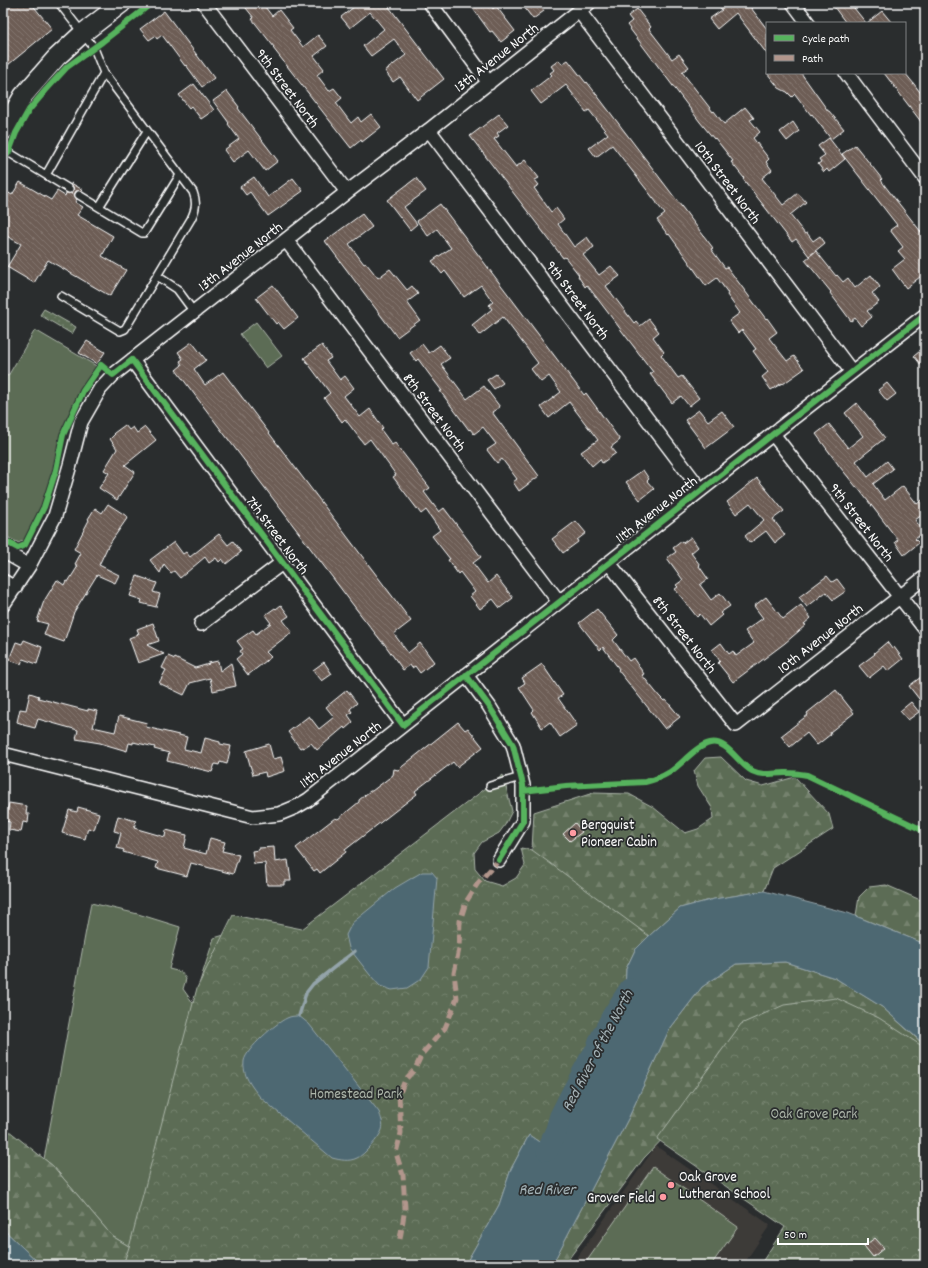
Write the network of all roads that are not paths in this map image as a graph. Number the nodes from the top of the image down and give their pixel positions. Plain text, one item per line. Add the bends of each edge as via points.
1 (59, 3) edge
2 (122, 3) edge
3 (204, 3) edge
4 (430, 3) edge
5 (590, 3) edge
6 (793, 3) edge
7 (579, 11) junction
8 (807, 22) edge
9 (83, 33) junction
10 (104, 73) junction
11 (847, 74) edge
12 (489, 82) junction
13 (429, 130) junction
14 (3, 131) edge
15 (147, 131) junction
16 (3, 149) edge
17 (46, 175) junction
18 (180, 175) junction
19 (925, 178) edge
20 (69, 189) dead end
21 (347, 192) junction
22 (79, 195) dead end
23 (99, 207) junction
24 (286, 240) junction
25 (157, 276) junction
26 (61, 296) dead end
27 (194, 312) junction
28 (925, 316) edge
29 (132, 360) junction
30 (852, 372) junction
31 (773, 434) junction
32 (701, 490) junction
33 (3, 551) edge
34 (282, 562) junction
35 (608, 563) junction
36 (29, 566) junction
37 (925, 577) edge
38 (3, 580) edge
39 (15, 588) junction
40 (900, 597) junction
41 (559, 602) junction
42 (3, 604) edge
43 (201, 624) dead end
44 (925, 629) edge
45 (466, 675) junction
46 (403, 725) junction
47 (736, 725) joint
48 (3, 754) edge
49 (521, 777) junction
50 (490, 786) dead end
51 (498, 860) dead end

1 - 9 lane
2 - 9 main road
3 - 21 street, 9th Street North
4 - 12 street
5 - 7 street, 13th Avenue North
6 - 8 street
7 - 12 street, 13th Avenue North
7 - 30 street, 10th Street North
9 - 10 lane via 94,48
9 - 14 main road via 56,58 22,96
10 - 15 lane
10 - 17 lane
11 - 19 street
12 - 13 street, 13th Avenue North
13 - 21 street, 13th Avenue North
13 - 32 street, 9th Street North
15 - 18 lane
15 - 23 lane
16 - 17 lane
17 - 20 lane
18 - 23 lane via 144,233
18 - 25 lane via 193,192 195,210
21 - 24 street, 13th Avenue North
22 - 23 lane
24 - 27 street, 13th Avenue North
24 - 41 street, 8th Street North
25 - 26 lane via 122,330
25 - 27 lane via 177,289
27 - 29 street, 13th Avenue North
28 - 30 street, 11th Avenue North
29 - 34 street, 7th Street North
29 - 36 street, 13th Avenue North via 100,389 81,422 54,516
30 - 31 street, 11th Avenue North
31 - 32 street, 11th Avenue North
31 - 40 street, 9th Street North
32 - 35 street, 11th Avenue North
33 - 36 street
34 - 43 street
34 - 46 street, 7th Street North
35 - 41 street, 11th Avenue North
35 - 47 street, 8th Street North
36 - 39 street, 13th Avenue North
37 - 40 street, 10th Avenue North
38 - 39 street
39 - 42 street, 13th Avenue North
40 - 44 street, 9th Street North
40 - 47 street, 10th Avenue North
41 - 45 street, 11th Avenue North
45 - 46 street, 11th Avenue North
45 - 49 street via 513,745
46 - 48 street, 11th Avenue North via 308,800 279,814 253,817
49 - 50 lane
49 - 51 street via 523,821

